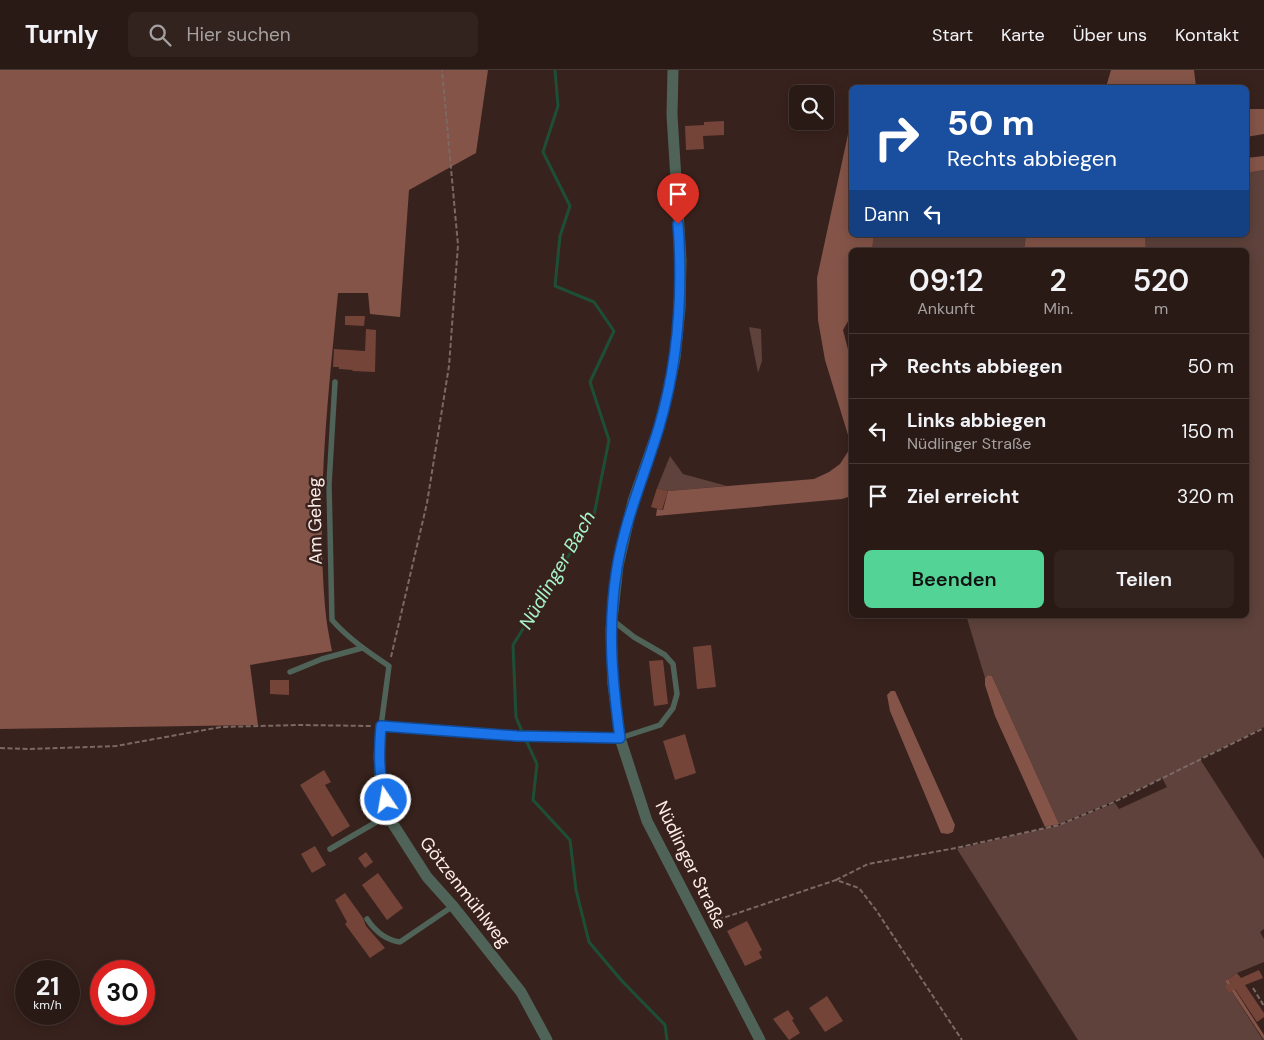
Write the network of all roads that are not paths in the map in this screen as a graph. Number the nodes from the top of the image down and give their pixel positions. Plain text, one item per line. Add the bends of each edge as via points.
1 (673, 73) edge
2 (335, 382) dead end
3 (611, 619) junction
4 (362, 648) junction
5 (290, 672) dead end
6 (381, 726) junction
7 (620, 738) junction
8 (390, 814) junction
9 (330, 850) dead end
10 (453, 906) junction
11 (367, 919) dead end
12 (547, 1040) edge
13 (760, 1040) edge

1 - 3 street, Nüdlinger Straße via 681,260 675,358 659,427 631,510 618,566
2 - 4 lane, Am Geheg via 328,484 332,620
3 - 7 street, Nüdlinger Straße via 613,684
3 - 7 lane via 665,655 673,664 677,694 673,708 660,725
4 - 5 lane
4 - 6 lane, Am Geheg via 389,666
6 - 7 street via 517,736
6 - 8 street, Götzenmühlweg via 381,786
7 - 13 street, Nüdlinger Straße via 648,822
8 - 9 lane
8 - 10 street, Götzenmühlweg via 411,854
10 - 11 lane via 400,942 390,941
10 - 12 street, Götzenmühlweg via 521,992

